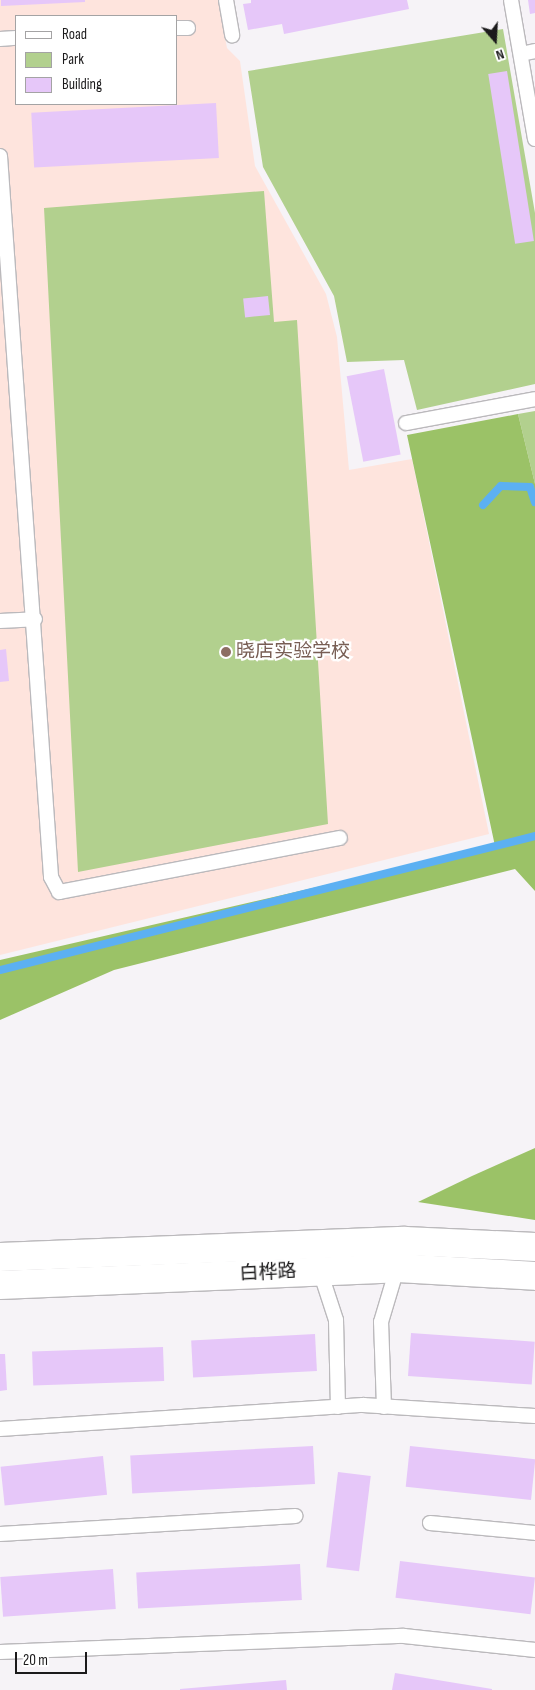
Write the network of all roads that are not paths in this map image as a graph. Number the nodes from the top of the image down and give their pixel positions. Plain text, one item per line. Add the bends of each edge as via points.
1 (226, 0) edge
2 (511, 0) edge
3 (232, 35) dead end
4 (0, 38) edge
5 (15, 38) edge
6 (535, 51) edge
7 (520, 54) junction
8 (535, 140) edge
9 (0, 156) edge
10 (535, 399) edge
11 (406, 423) dead end
12 (35, 619) junction
13 (0, 621) edge
14 (340, 838) dead end
15 (398, 1241) junction
16 (319, 1243) junction
17 (535, 1247) edge
18 (0, 1257) edge
19 (398, 1268) junction
20 (319, 1271) junction
21 (535, 1276) edge
22 (0, 1285) edge
23 (338, 1407) junction
24 (384, 1407) junction
25 (535, 1416) edge
26 (0, 1429) edge
27 (295, 1516) dead end
28 (430, 1523) dead end
29 (535, 1533) edge
30 (0, 1534) edge
31 (535, 1650) edge
32 (0, 1652) edge

1 - 3 lane
2 - 7 lane
4 - 5 lane
6 - 7 lane
7 - 8 lane
9 - 12 lane
10 - 11 lane
12 - 13 lane
12 - 14 lane via 51,877 59,892
15 - 16 street, 白桦路
15 - 17 street, 白桦路
15 - 19 lane
16 - 18 street, 白桦路
16 - 20 lane
19 - 20 street, 白桦路
19 - 21 street, 白桦路
19 - 24 lane via 381,1322
20 - 22 street, 白桦路
20 - 23 lane via 336,1320
23 - 24 lane
23 - 26 lane
24 - 25 lane
27 - 30 lane
28 - 29 lane
31 - 32 lane via 404,1636

